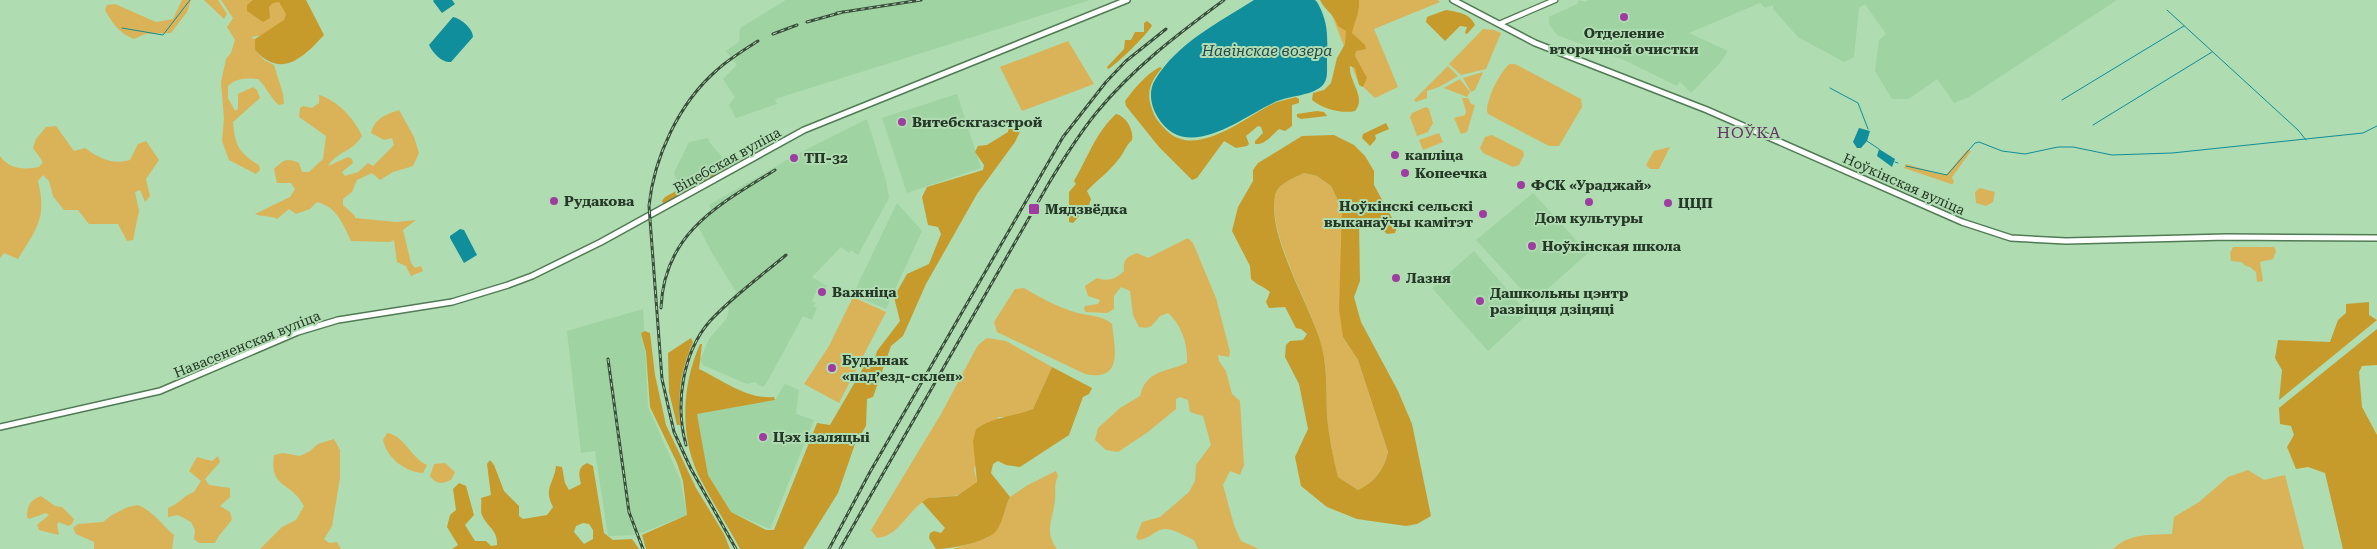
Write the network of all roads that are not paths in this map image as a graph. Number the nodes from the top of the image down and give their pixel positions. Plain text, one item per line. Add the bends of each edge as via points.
1 (1127, 0) edge
2 (1453, 0) edge
3 (1555, 0) edge
4 (1499, 24) junction
5 (2377, 238) edge
6 (532, 276) joint
7 (0, 427) edge

1 - 6 main road, Віцебская вуліца via 787,139 601,242
2 - 4 main road, Ноўкінская вуліца
3 - 4 street
4 - 5 main road, Ноўкінская вуліца via 1535,42 1707,110 1962,222 2011,238
6 - 7 main road, Навасененская вуліца via 452,302 338,320 298,332 160,391

